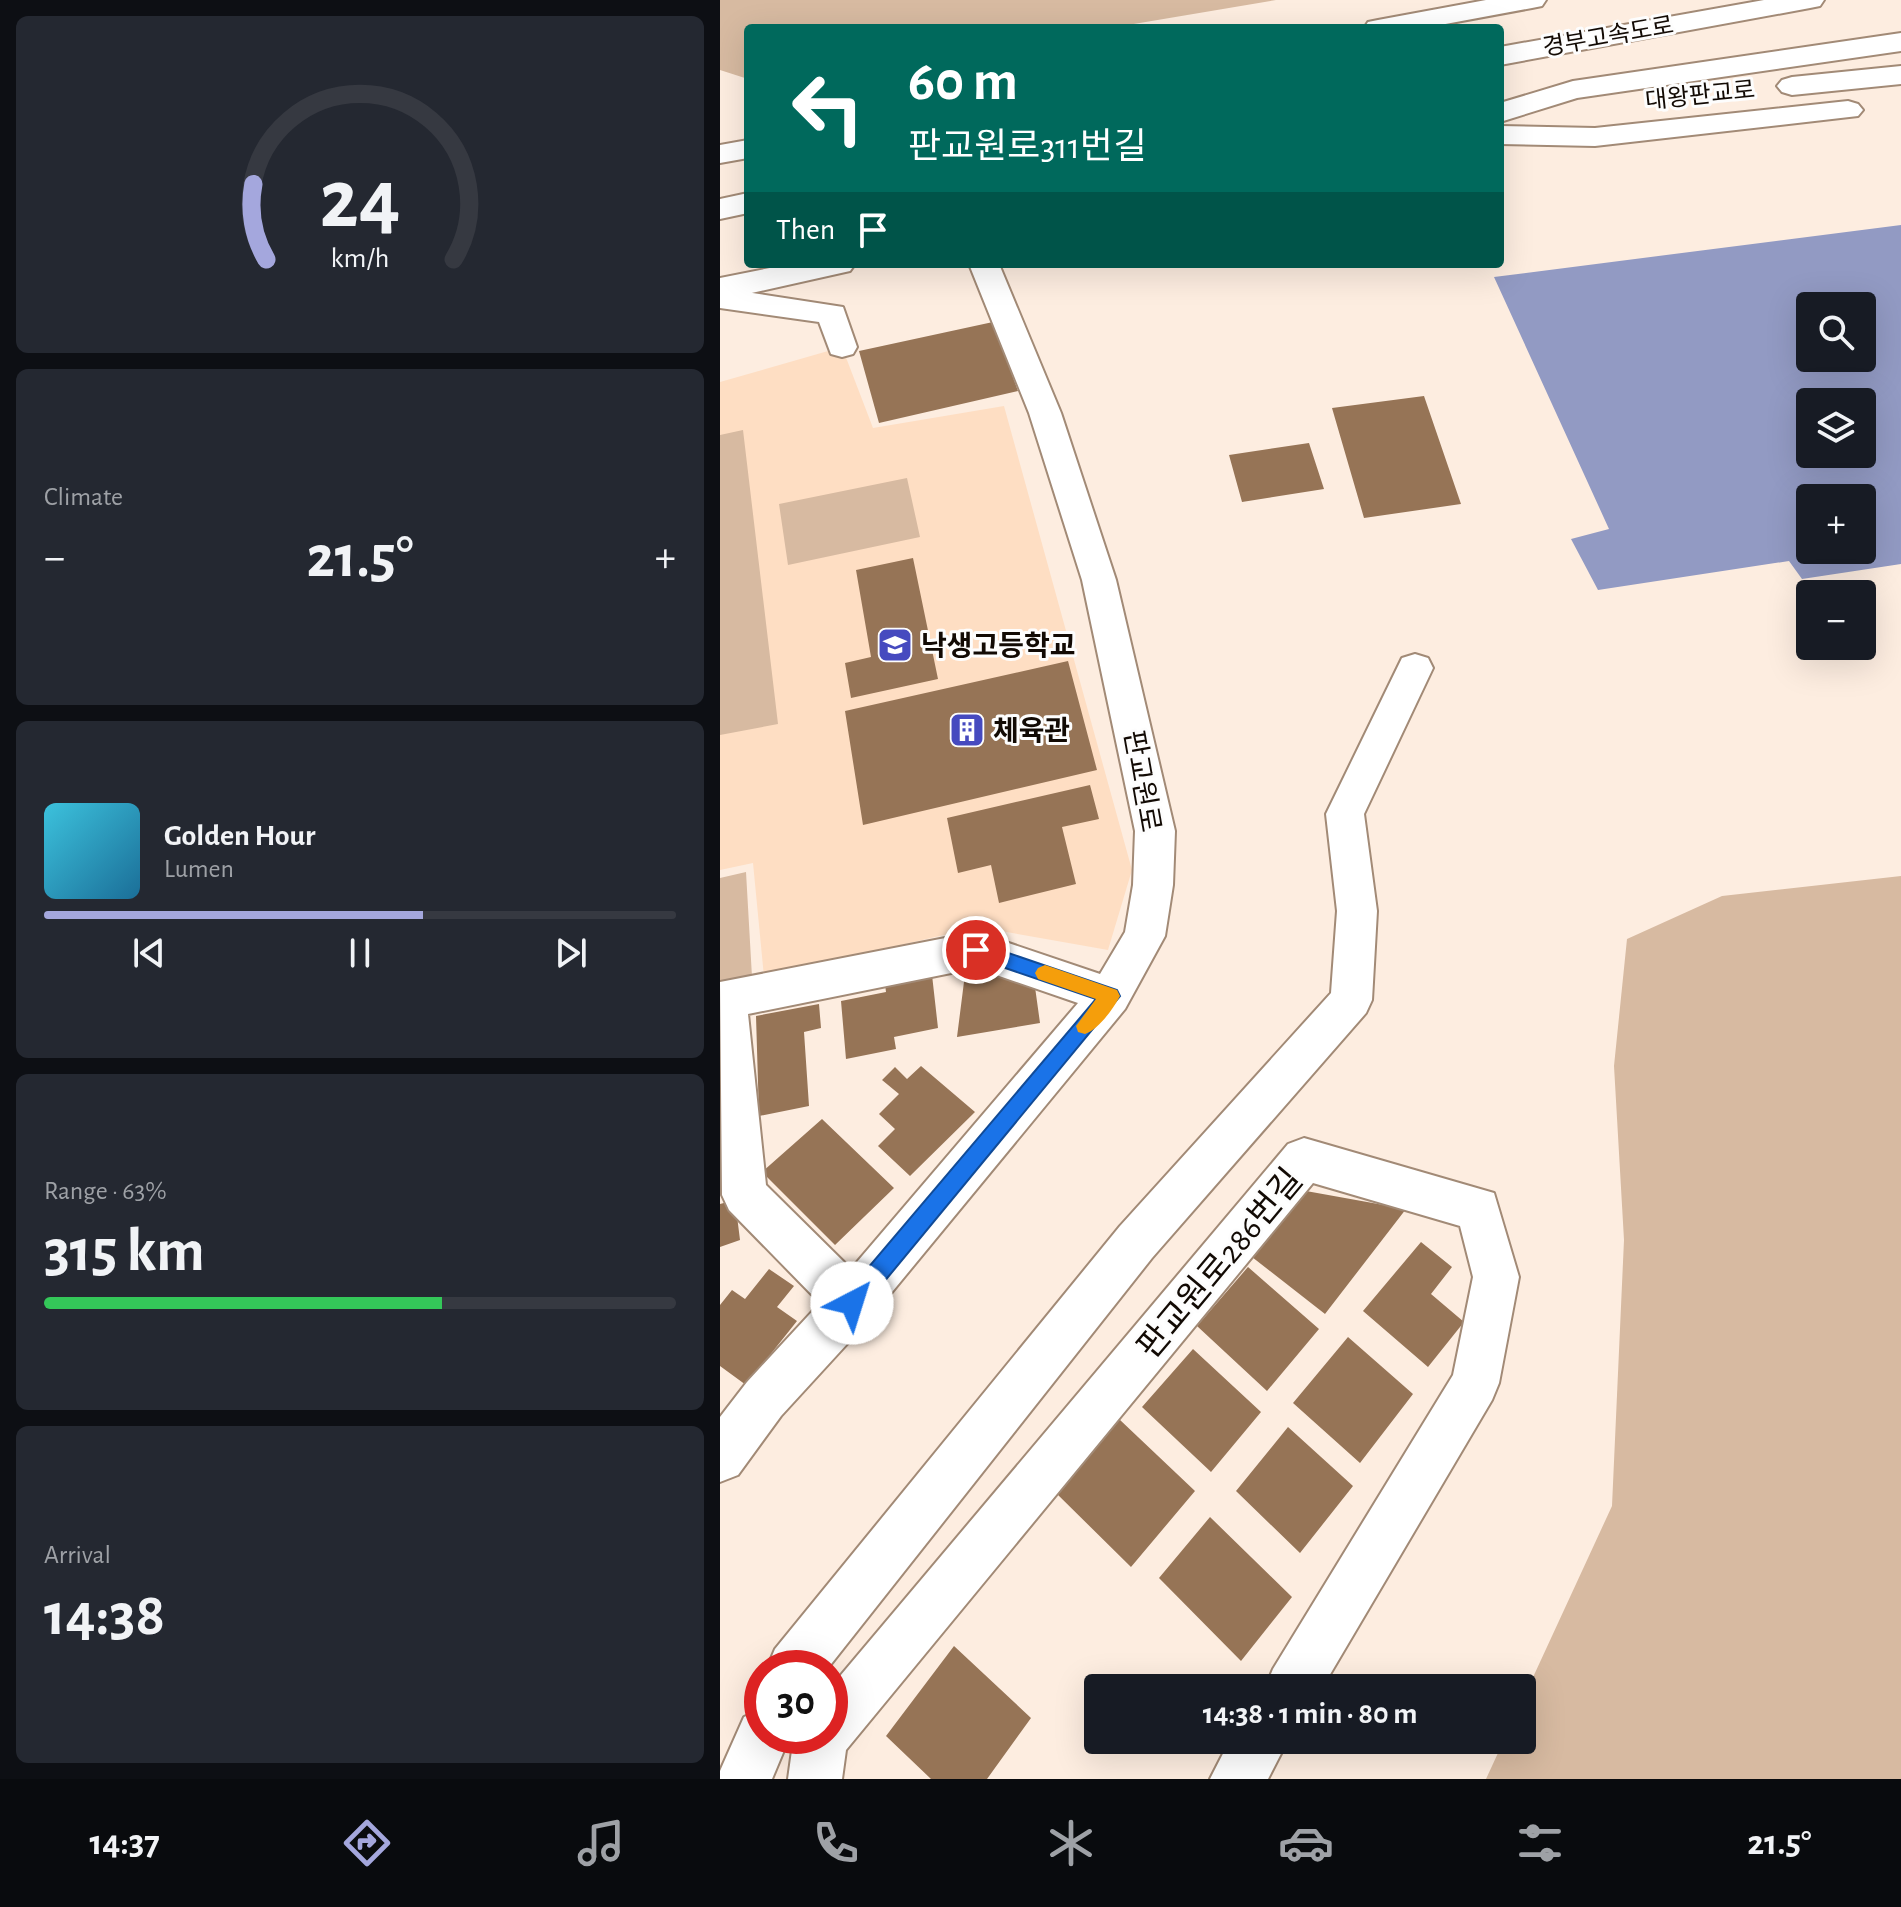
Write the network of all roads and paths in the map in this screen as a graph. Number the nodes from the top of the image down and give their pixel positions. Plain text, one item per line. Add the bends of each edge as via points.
1 (1532, 0) edge
2 (1810, 0) edge
3 (1400, 24) edge
4 (1901, 42) edge
5 (1504, 55) edge
6 (1901, 75) edge
7 (1876, 107) dead end
8 (1504, 112) edge
9 (1504, 121) edge
10 (1504, 135) edge
11 (744, 150) edge
12 (720, 154) edge
13 (744, 204) edge
14 (720, 209) edge
15 (820, 268) edge
16 (986, 268) edge
17 (720, 289) edge
18 (720, 298) edge
19 (842, 347) dead end
20 (1415, 668) dead end
21 (1110, 996) junction
22 (723, 1000) edge
23 (852, 1303) junction
24 (720, 1457) edge
25 (808, 1650) edge
26 (1300, 1674) edge
27 (848, 1708) edge
28 (755, 1754) edge
29 (817, 1754) edge
30 (1252, 1754) edge
31 (744, 1779) edge
32 (815, 1779) edge
33 (1237, 1779) edge

1 - 3 main road, 경부고속도로
2 - 5 main road, 경부고속도로
4 - 8 main road via 1573,90
6 - 9 main road, 대왕판교로
7 - 10 main road via 1595,137
11 - 12 main road
13 - 14 main road
15 - 17 main road
16 - 21 street, 판교원로 via 1045,413 1099,580 1155,831 1145,936
18 - 19 street via 832,314
20 - 25 street via 1345,814 1357,911 1351,1000 1136,1242
21 - 22 street via 976,950
21 - 23 street, 판교원로
22 - 23 street via 745,1195
23 - 24 street, 판교원로 via 764,1399
26 - 27 street, 판교원로286번길 via 1475,1383 1496,1277 1478,1209 1304,1159
28 - 31 street
29 - 32 street
30 - 33 street

